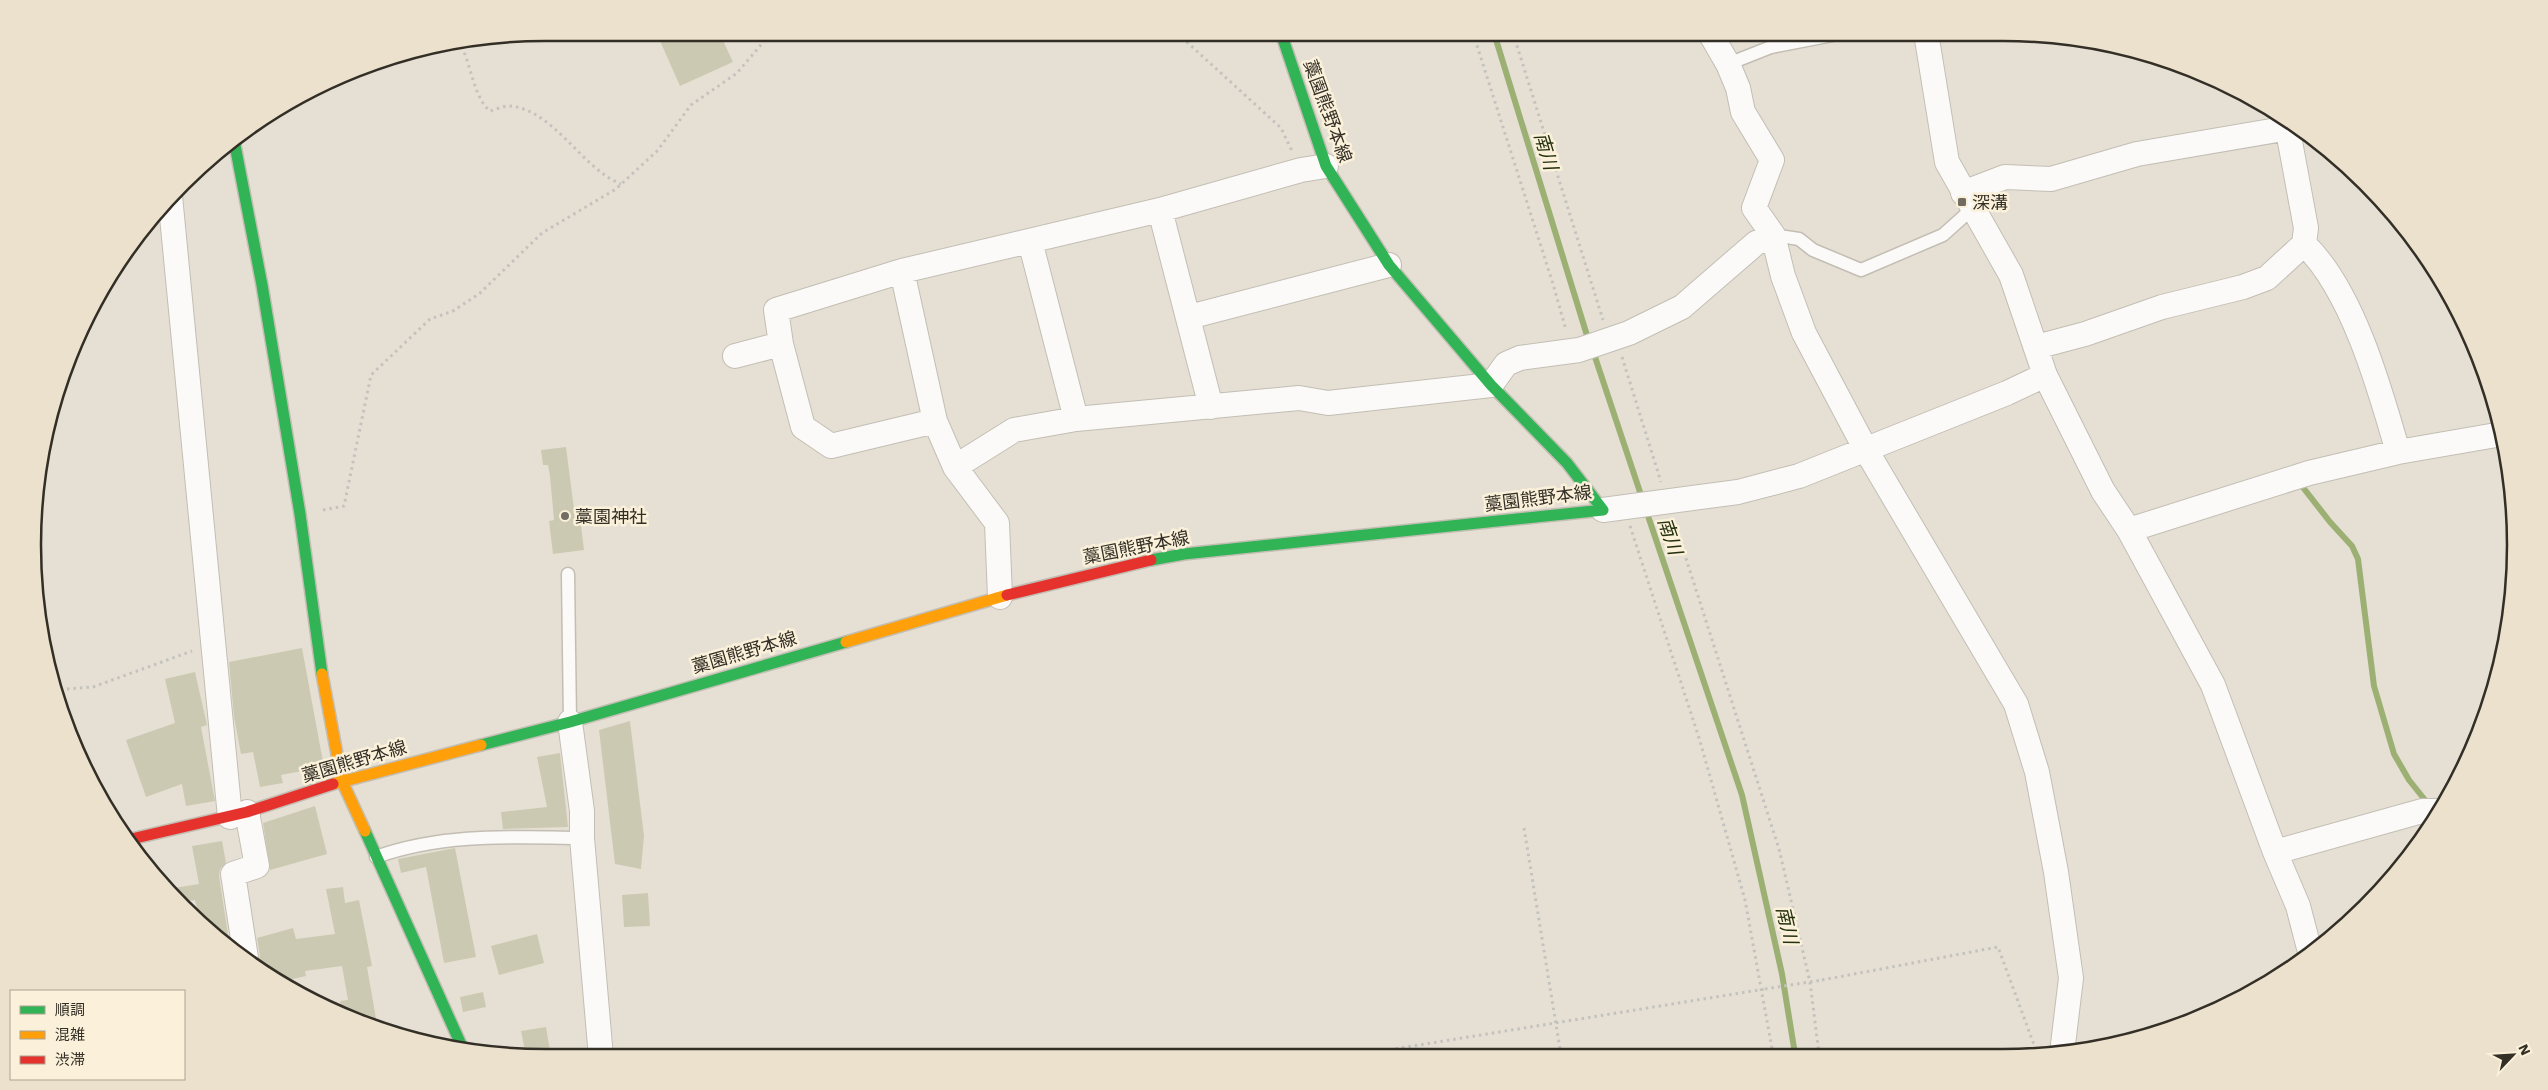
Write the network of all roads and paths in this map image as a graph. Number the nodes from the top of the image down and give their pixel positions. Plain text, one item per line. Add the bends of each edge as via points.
1 (764, 41) edge
2 (1187, 41) edge
3 (1284, 41) edge
4 (1476, 41) edge
5 (1516, 41) edge
6 (1715, 41) edge
7 (1800, 41) edge
8 (1927, 41) edge
9 (463, 48) edge
10 (1728, 64) junction
11 (2283, 126) edge
12 (2290, 131) edge
13 (235, 147) edge
14 (1326, 166) junction
15 (1301, 170) junction
16 (621, 184) junction
17 (1968, 201) junction
18 (171, 208) edge
19 (1160, 210) junction
20 (1773, 235) junction
21 (1030, 241) junction
22 (2304, 244) junction
23 (1389, 265) junction
24 (902, 271) junction
25 (1189, 317) junction
26 (1612, 337) junction
27 (781, 344) junction
28 (2036, 347) junction
29 (1575, 350) junction
30 (735, 356) dead end
31 (2045, 375) junction
32 (1491, 385) junction
33 (1211, 407) junction
34 (1076, 419) junction
35 (935, 421) junction
36 (2494, 435) edge
37 (1866, 450) junction
38 (2398, 452) junction
39 (955, 467) junction
40 (1665, 502) junction
41 (1618, 508) junction
42 (300, 514) junction
43 (2129, 530) junction
44 (568, 574) dead end
45 (1000, 597) junction
46 (214, 642) junction
47 (62, 689) edge
48 (570, 722) junction
49 (342, 781) junction
50 (2430, 811) edge
51 (239, 814) junction
52 (1524, 828) dead end
53 (135, 838) edge
54 (582, 838) junction
55 (2275, 852) junction
56 (376, 857) junction
57 (2308, 946) edge
58 (245, 950) edge
59 (1810, 982) junction
60 (1760, 990) junction
61 (1556, 1022) junction
62 (459, 1041) edge
63 (2063, 1045) edge
64 (2035, 1048) edge
65 (600, 1049) edge
66 (1393, 1049) edge
67 (1560, 1049) edge
68 (1772, 1049) edge
69 (1819, 1049) edge

1 - 16 path via 737,73 691,105 658,150
2 - 15 path via 1281,128
3 - 14 main road, 藁園熊野本線
4 - 29 path
5 - 26 path via 1603,320
6 - 10 street
7 - 10 lane via 1771,47
8 - 17 street via 1947,162
9 - 16 path via 482,105 490,112 506,106 522,108 557,131 608,179
10 - 20 street via 1744,112 1772,160 1754,208
11 - 17 street via 2137,154 2051,179 2005,177
12 - 22 street via 2306,228
13 - 42 main road
14 - 15 street
14 - 23 main road, 藁園熊野本線
15 - 19 street
16 - 42 path via 542,233 479,294 453,311 430,319 371,375 344,506
17 - 20 lane via 1943,235 1861,270 1813,250 1799,239
17 - 28 street via 2011,275
18 - 46 street
19 - 21 street
19 - 25 street
20 - 26 street via 1756,243 1682,307
20 - 37 street via 1783,276 1804,334
21 - 24 street
21 - 34 street
22 - 28 street via 2267,278
22 - 38 street via 2319,258 2351,316 2379,383
23 - 25 street
23 - 32 main road, 藁園熊野本線
24 - 27 street via 776,310
24 - 35 street
25 - 33 street
26 - 29 street
26 - 40 path via 1620,348
27 - 30 street
27 - 35 street via 804,426 831,446
28 - 31 street
29 - 32 street via 1520,358 1506,364
31 - 37 street
31 - 43 street via 2104,491
32 - 33 street via 1328,403 1299,398
32 - 41 main road, 藁園熊野本線 via 1567,463
33 - 34 street
34 - 39 street via 1014,430
35 - 39 street
36 - 38 street
37 - 40 street via 1738,492
37 - 63 street via 2016,704 2037,772 2070,968
38 - 43 street via 2309,473
39 - 45 street via 997,523
40 - 41 street
40 - 59 path via 1778,849
41 - 45 main road, 藁園熊野本線 via 1184,554 1127,564
41 - 60 path via 1637,546 1700,741 1745,900
42 - 49 main road via 318,651
43 - 55 street via 2213,685
44 - 48 lane
45 - 48 main road, 藁園熊野本線
46 - 47 path via 93,687
46 - 51 street
48 - 49 main road, 藁園熊野本線
48 - 54 street via 582,811
49 - 51 main road, 藁園熊野本線
49 - 56 main road
50 - 55 street
51 - 53 main road, 藁園熊野本線
51 - 58 street via 257,866 233,874
52 - 61 path
54 - 56 lane via 495,836 425,842
54 - 65 street
55 - 57 street via 2298,906
56 - 62 main road
59 - 60 path, bridge
59 - 64 path, bridge via 1998,947
59 - 69 path
60 - 61 path
60 - 68 path
61 - 66 path
61 - 67 path

